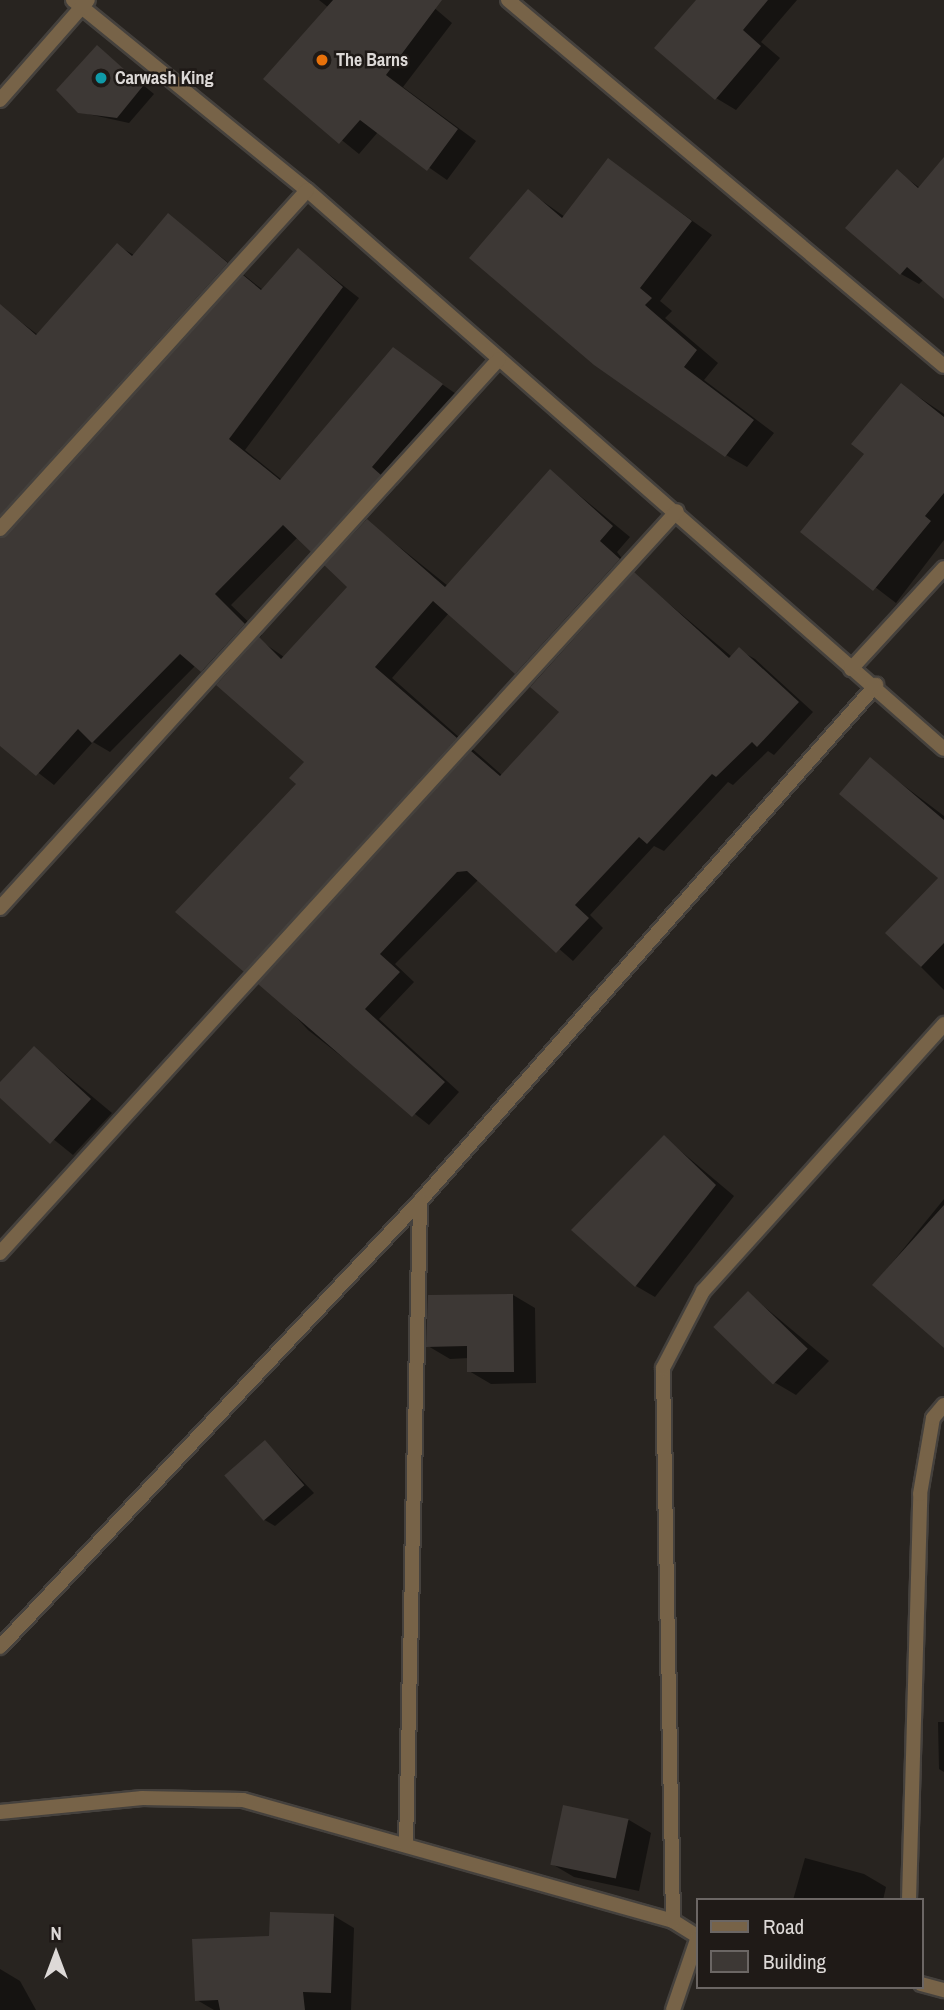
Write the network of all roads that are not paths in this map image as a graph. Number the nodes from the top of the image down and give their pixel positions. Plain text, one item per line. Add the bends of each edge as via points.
1 (73, 0) edge
2 (508, 0) edge
3 (86, 5) edge
4 (0, 100) edge
5 (307, 190) junction
6 (499, 359) junction
7 (944, 366) edge
8 (677, 511) junction
9 (0, 529) edge
10 (944, 568) edge
11 (851, 669) junction
12 (876, 685) junction
13 (944, 749) edge
14 (0, 908) edge
15 (944, 1024) edge
16 (421, 1201) junction
17 (0, 1253) edge
18 (944, 1405) edge
19 (0, 1647) edge
20 (0, 1812) edge
21 (407, 1845) junction
22 (908, 1898) edge
23 (673, 1921) junction
24 (696, 1937) edge
25 (696, 1941) edge
26 (923, 1985) edge
27 (944, 1990) edge
28 (673, 2010) edge

1 - 3 street
2 - 7 street
3 - 4 street
3 - 5 street
5 - 6 street
5 - 9 street
6 - 8 street
6 - 14 street
8 - 11 street
8 - 17 street
10 - 11 street
11 - 12 street
12 - 13 street
12 - 16 street
15 - 23 street via 703,1291 663,1368
16 - 19 street
16 - 21 street
18 - 22 street via 933,1418 920,1494
20 - 21 street via 142,1798 243,1800
21 - 23 street
23 - 24 street
25 - 28 street
26 - 27 street

